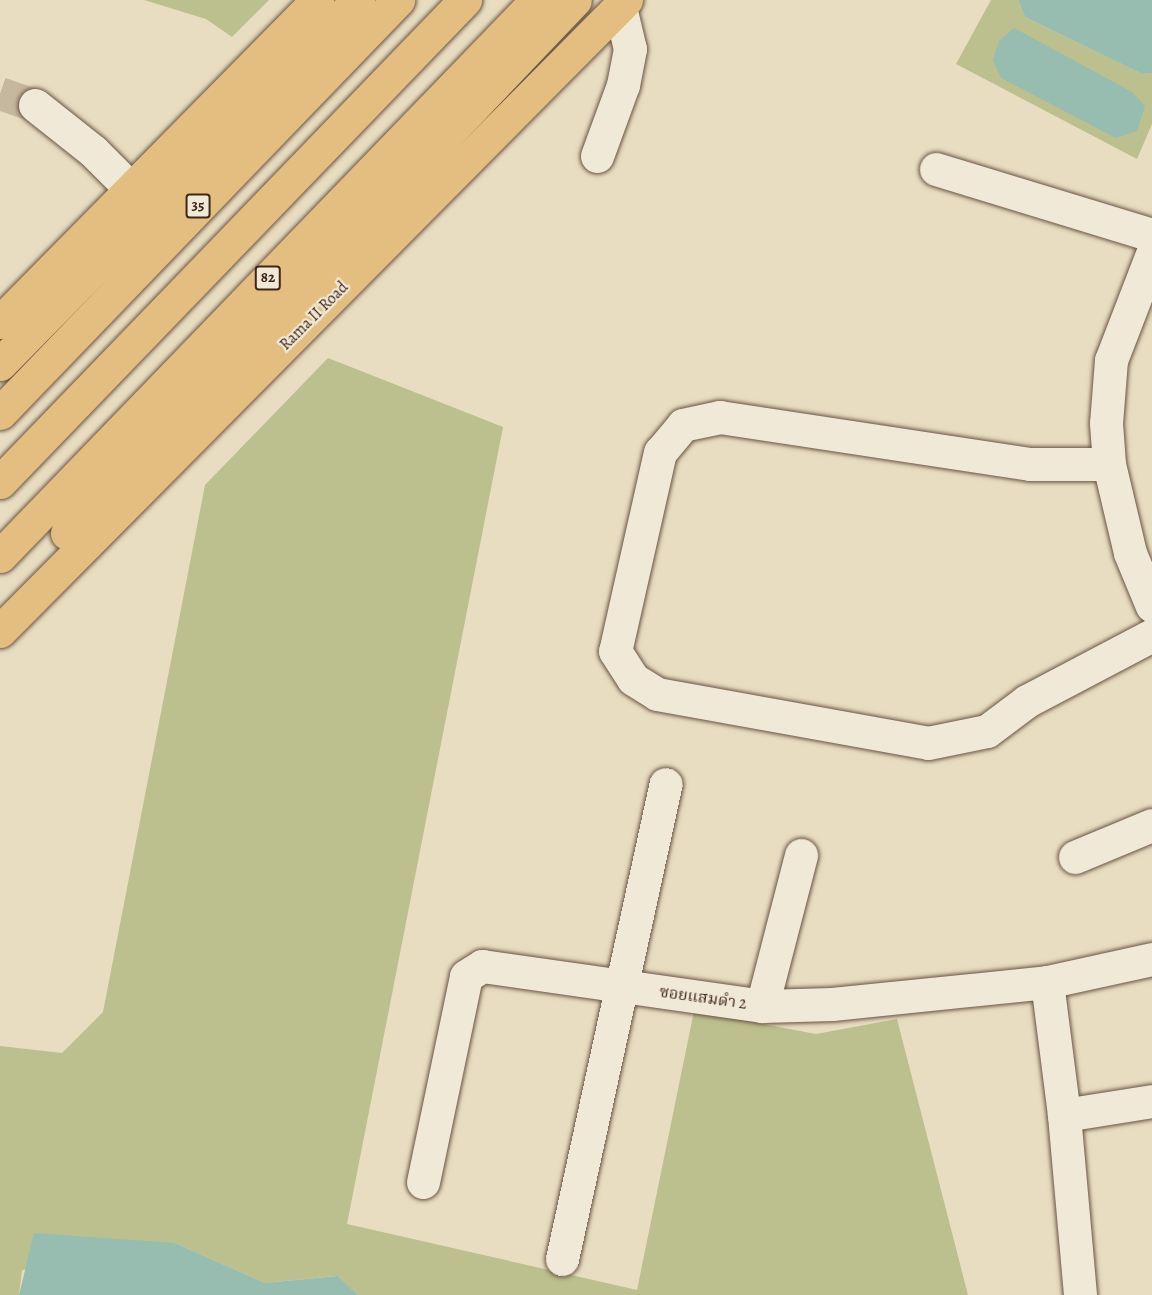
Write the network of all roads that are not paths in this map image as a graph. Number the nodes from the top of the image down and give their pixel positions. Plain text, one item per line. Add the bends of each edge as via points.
1 (317, 0) edge
2 (358, 0) edge
3 (398, 0) edge
4 (465, 0) edge
5 (524, 0) edge
6 (537, 0) edge
7 (575, 0) edge
8 (623, 4) edge
9 (35, 105) tunnel mouth
10 (597, 156) dead end
11 (936, 169) dead end
12 (130, 189) junction
13 (1151, 255) edge
14 (4, 312) edge
15 (0, 364) edge
16 (0, 413) edge
17 (1109, 464) junction
18 (0, 482) edge
19 (0, 545) edge
20 (0, 556) edge
21 (1152, 606) edge
22 (0, 611) edge
23 (0, 631) edge
24 (1152, 635) edge
25 (666, 784) dead end
26 (1152, 825) edge
27 (801, 855) dead end
28 (1075, 856) dead end
29 (1152, 959) edge
30 (1047, 982) junction
31 (623, 986) junction
32 (762, 1006) junction
33 (1152, 1101) edge
34 (1064, 1115) junction
35 (423, 1182) dead end
36 (562, 1259) dead end
37 (1080, 1295) edge

1 - 12 main road
2 - 15 main road
3 - 16 main road, 35
4 - 18 main road
5 - 19 main road
6 - 20 main road, 82
7 - 22 main road via 137,457
8 - 10 street via 630,49
8 - 23 main road, Rama II Road
9 - 12 street via 93,150
11 - 13 street
12 - 14 main road
13 - 17 street via 1111,360 1106,423
17 - 21 street via 1130,553
17 - 24 street via 1030,464 720,417 683,425 660,452 615,651 633,679 657,694 928,743 987,731 1027,701
25 - 31 street
26 - 28 street
27 - 32 street
29 - 30 street, ซอยแสมดำ 2
30 - 32 street, ซอยแสมดำ 2 via 832,1004
30 - 34 street
31 - 32 street, ซอยแสมดำ 2
31 - 35 street, ซอยแสมดำ 2 via 516,969 472,969 466,976
31 - 36 street
33 - 34 street
34 - 37 street

